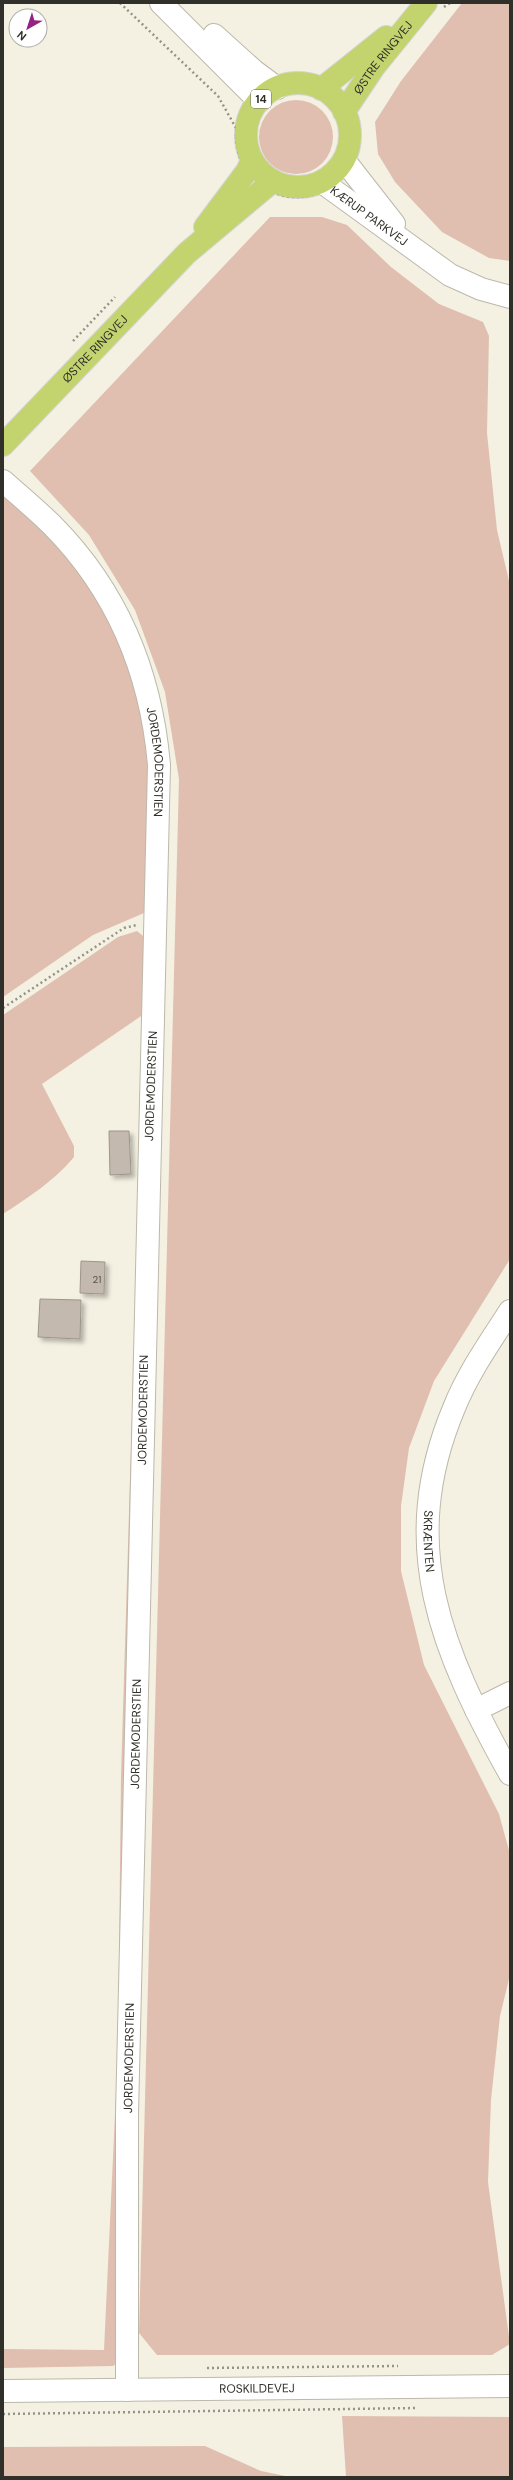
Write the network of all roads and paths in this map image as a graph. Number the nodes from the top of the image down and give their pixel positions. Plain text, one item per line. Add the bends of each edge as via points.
1 (120, 3) edge
2 (161, 3) edge
3 (181, 3) edge
4 (425, 4) edge
5 (324, 86) junction
6 (265, 91) junction
7 (346, 108) junction
8 (236, 129) junction
9 (352, 160) junction
10 (250, 166) junction
11 (268, 184) junction
12 (326, 185) junction
13 (416, 251) junction
14 (187, 253) junction
15 (510, 297) edge
16 (3, 445) edge
17 (3, 481) edge
18 (155, 920) junction
19 (3, 1008) edge
20 (510, 1311) edge
21 (510, 1693) edge
22 (476, 1710) junction
23 (510, 1774) edge
24 (510, 2386) edge
25 (127, 2390) junction
26 (3, 2391) edge
27 (424, 2408) dead end
28 (3, 2414) edge

1 - 8 path via 218,96
2 - 6 street
3 - 6 street via 254,71
4 - 5 main road, ØSTRE RINGVEJ
4 - 7 main road, ØSTRE RINGVEJ via 374,67
5 - 6 main road, 14 via 299,84
5 - 6 path via 314,78 299,75 284,77
5 - 7 path
5 - 7 main road, 14 via 334,99
6 - 8 path via 242,110
6 - 10 main road, 14 via 246,128
7 - 9 main road, 14
7 - 9 path via 357,127
8 - 10 path via 239,155
9 - 12 main road, 14 via 334,172
9 - 12 path via 342,178
9 - 13 street, KÆRUP PARKVEJ
10 - 11 path
10 - 11 main road, 14 via 260,171
10 - 14 main road, ØSTRE RINGVEJ
11 - 12 main road, 14 via 297,187
11 - 12 path via 279,195 297,197 314,195
11 - 14 main road, ØSTRE RINGVEJ
12 - 13 street, KÆRUP PARKVEJ
13 - 15 street, KÆRUP PARKVEJ via 465,283
14 - 16 main road, ØSTRE RINGVEJ
17 - 18 street, JORDEMODERSTIEN via 52,525 94,575 124,626 144,674 154,720 159,766
18 - 19 path via 124,928
18 - 25 street, JORDEMODERSTIEN via 128,2114
20 - 22 street, SKRÆNTEN via 480,1358 454,1407 441,1444 426,1529 432,1588 440,1622
21 - 22 street
22 - 23 street, SKRÆNTEN
24 - 25 street, ROSKILDEVEJ
25 - 26 street, ROSKILDEVEJ
27 - 28 path

